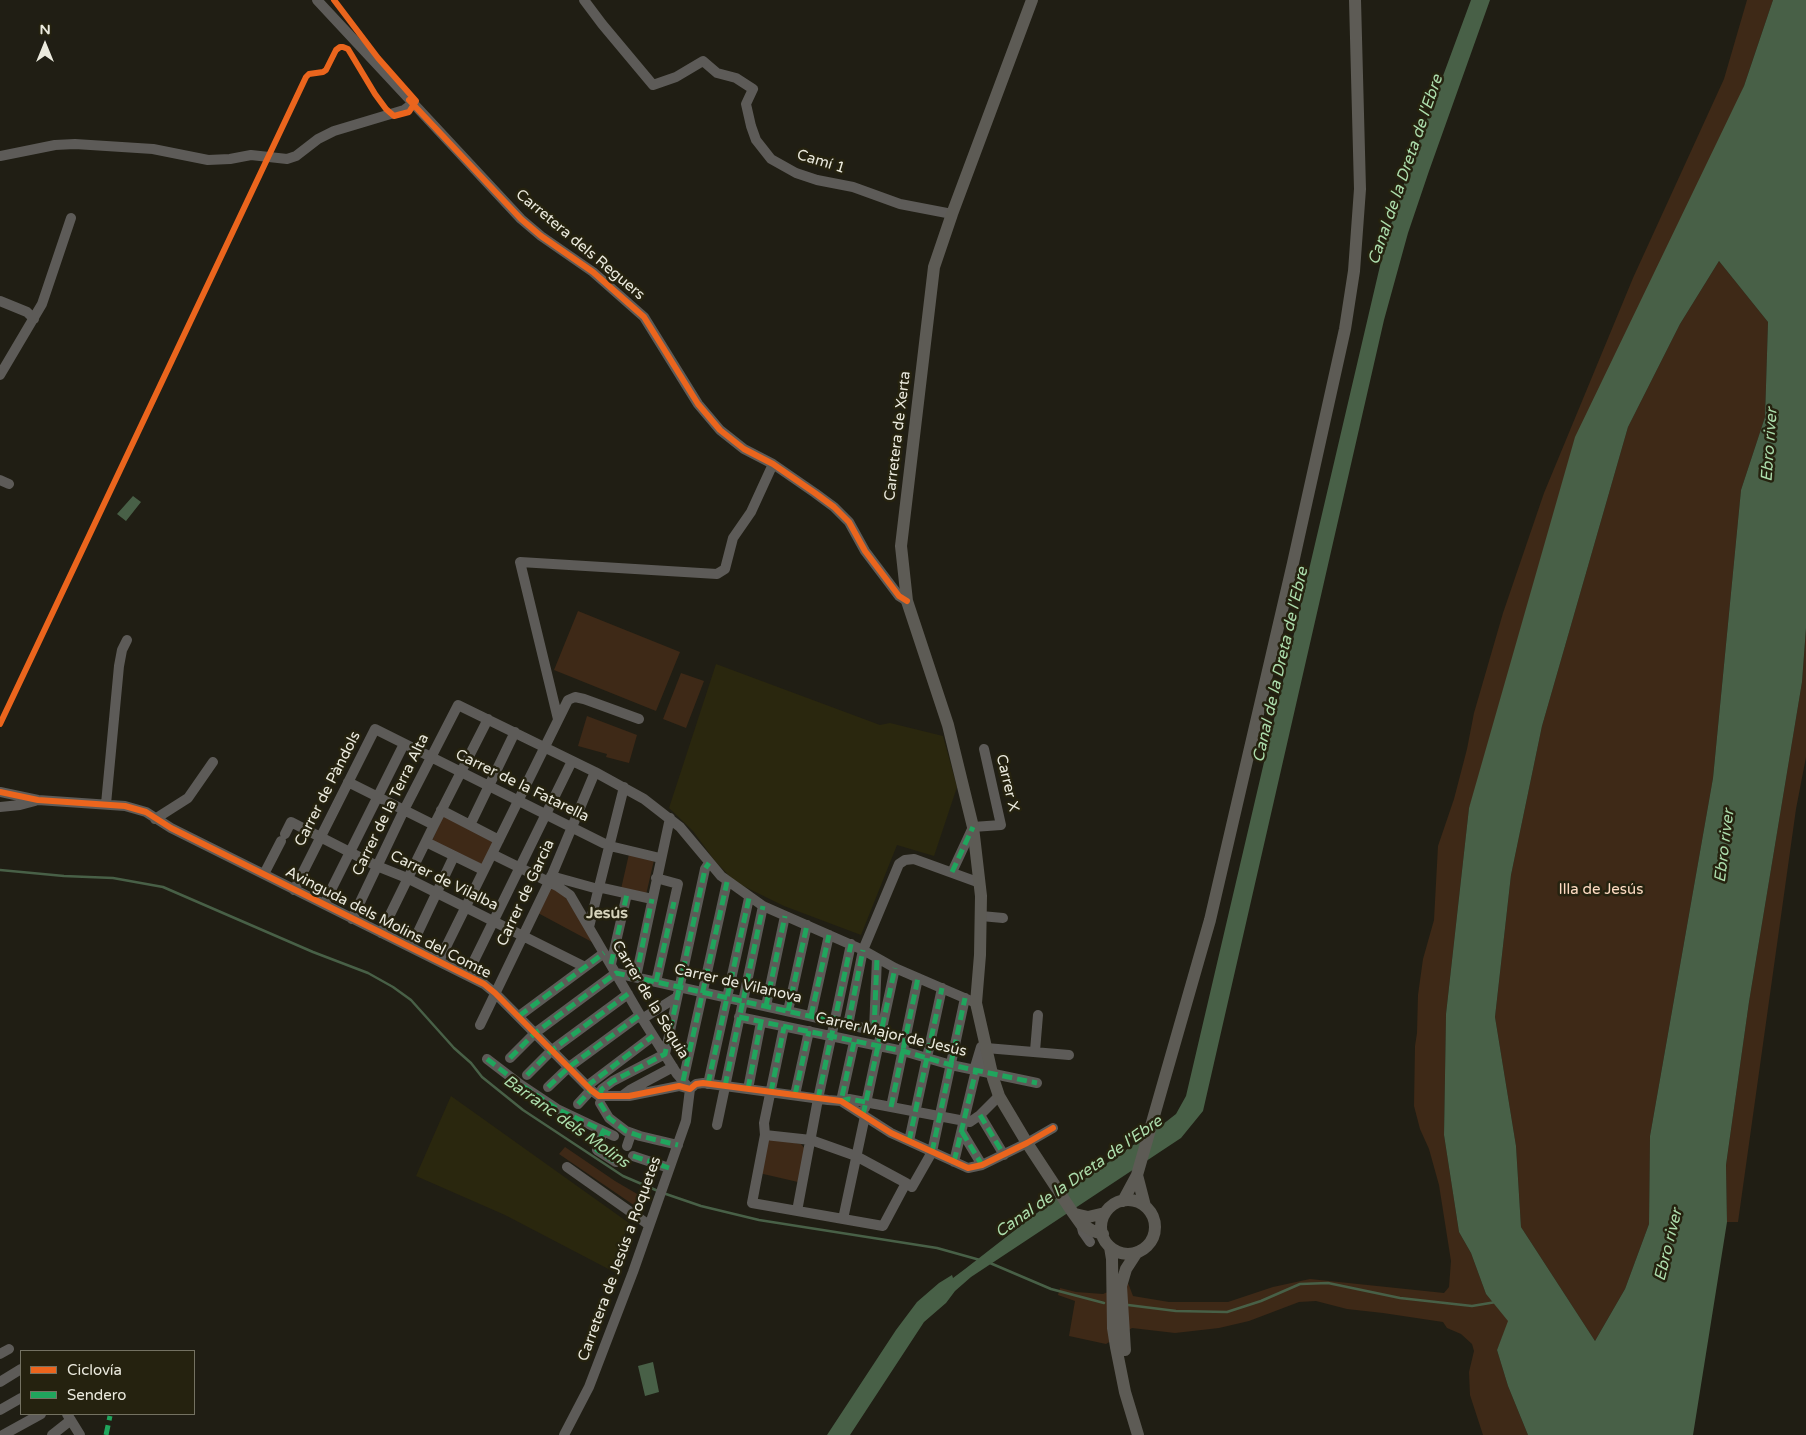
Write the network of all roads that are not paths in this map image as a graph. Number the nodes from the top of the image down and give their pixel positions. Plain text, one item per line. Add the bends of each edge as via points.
1 (584, 0) edge
2 (1032, 0) edge
3 (1355, 0) edge
4 (321, 1) edge
5 (412, 104) junction
6 (0, 156) edge
7 (952, 214) junction
8 (71, 218) dead end
9 (0, 301) edge
10 (34, 319) junction
11 (0, 375) edge
12 (773, 464) junction
13 (907, 601) junction
14 (127, 640) dead end
15 (488, 719) junction
16 (558, 719) junction
17 (639, 719) dead end
18 (375, 729) joint
19 (515, 732) junction
20 (404, 744) junction
21 (545, 748) junction
22 (984, 749) dead end
23 (431, 758) junction
24 (572, 761) junction
25 (213, 762) dead end
26 (595, 772) junction
27 (461, 773) junction
28 (348, 782) junction
29 (489, 786) junction
30 (624, 787) junction
31 (0, 792) edge
32 (377, 797) junction
33 (38, 800) junction
34 (518, 801) junction
35 (106, 804) junction
36 (0, 807) edge
37 (404, 810) junction
38 (441, 810) junction
39 (546, 815) junction
40 (670, 818) junction
41 (155, 819) junction
42 (434, 825) junction
43 (470, 825) junction
44 (572, 827) junction
45 (973, 827) junction
46 (322, 836) junction
47 (499, 840) junction
48 (426, 842) junction
49 (609, 845) junction
50 (350, 851) junction
51 (492, 854) junction
52 (454, 856) junction
53 (660, 858) junction
54 (710, 865) junction
55 (377, 866) junction
56 (520, 868) junction
57 (483, 870) junction
58 (952, 872) junction
59 (264, 874) junction
60 (407, 878) junction
61 (656, 878) junction
62 (550, 879) junction
63 (728, 882) junction
64 (980, 883) junction
65 (598, 888) junction
66 (294, 890) junction
67 (436, 893) junction
68 (627, 894) junction
69 (749, 898) junction
70 (652, 900) junction
71 (324, 904) junction
72 (763, 906) junction
73 (465, 908) junction
74 (785, 916) junction
75 (980, 916) junction
76 (1003, 918) dead end
77 (352, 919) junction
78 (494, 922) junction
79 (807, 925) junction
80 (589, 927) junction
81 (381, 933) junction
82 (829, 935) junction
83 (523, 936) junction
84 (851, 944) junction
85 (411, 947) junction
86 (863, 950) junction
87 (604, 953) junction
88 (877, 958) junction
89 (439, 962) junction
90 (585, 967) junction
91 (895, 968) junction
92 (614, 969) junction
93 (467, 975) junction
94 (636, 977) junction
95 (918, 978) junction
96 (656, 982) junction
97 (942, 988) junction
98 (703, 991) junction
99 (678, 992) junction
100 (495, 993) junction
101 (628, 994) junction
102 (727, 997) junction
103 (742, 1000) junction
104 (970, 1000) junction
105 (766, 1006) junction
106 (788, 1011) junction
107 (1038, 1015) dead end
108 (518, 1016) junction
109 (811, 1016) junction
110 (641, 1017) junction
111 (738, 1017) junction
112 (761, 1022) junction
113 (835, 1022) junction
114 (848, 1024) junction
115 (480, 1025) dead end
116 (784, 1027) junction
117 (809, 1031) junction
118 (877, 1031) junction
119 (535, 1033) junction
120 (653, 1036) junction
121 (832, 1037) junction
122 (854, 1042) junction
123 (879, 1046) junction
124 (983, 1048) junction
125 (552, 1050) junction
126 (903, 1051) junction
127 (1035, 1051) junction
128 (665, 1054) junction
129 (1069, 1055) dead end
130 (926, 1056) junction
131 (510, 1058) dead end
132 (487, 1059) dead end
133 (951, 1065) junction
134 (569, 1067) junction
135 (673, 1067) junction
136 (976, 1070) junction
137 (527, 1074) dead end
138 (992, 1074) junction
139 (1037, 1083) dead end
140 (708, 1084) junction
141 (686, 1085) junction
142 (725, 1086) junction
143 (548, 1087) dead end
144 (748, 1088) junction
145 (771, 1092) junction
146 (594, 1094) junction
147 (795, 1095) junction
148 (999, 1096) junction
149 (621, 1097) junction
150 (818, 1099) junction
151 (842, 1101) junction
152 (866, 1102) junction
153 (578, 1104) dead end
154 (891, 1107) junction
155 (915, 1111) junction
156 (980, 1115) junction
157 (864, 1116) junction
158 (940, 1116) junction
159 (964, 1121) junction
160 (716, 1125) dead end
161 (1053, 1128) dead end
162 (603, 1131) junction
163 (962, 1132) junction
164 (631, 1134) junction
165 (765, 1135) junction
166 (614, 1136) dead end
167 (811, 1140) junction
168 (909, 1141) junction
169 (1027, 1143) junction
170 (678, 1145) junction
171 (627, 1146) dead end
172 (932, 1152) junction
173 (1004, 1155) junction
174 (633, 1156) dead end
175 (856, 1156) junction
176 (616, 1162) dead end
177 (954, 1162) junction
178 (982, 1165) junction
179 (568, 1167) dead end
180 (669, 1168) junction
181 (1137, 1174) junction
182 (906, 1183) junction
183 (1122, 1201) junction
184 (1145, 1206) junction
185 (797, 1211) junction
186 (1105, 1213) junction
187 (1078, 1216) junction
188 (843, 1219) junction
189 (649, 1226) junction
190 (1097, 1236) junction
191 (1110, 1247) junction
192 (1137, 1252) junction
193 (20, 1370) edge
194 (0, 1382) edge
195 (20, 1399) edge
196 (0, 1410) edge
197 (39, 1415) edge
198 (69, 1417) edge
199 (3, 1435) edge
200 (52, 1435) edge
201 (80, 1435) edge
202 (564, 1435) edge
203 (1138, 1435) edge
204 (1147, 1435) edge

1 - 7 street, Camí 1 via 653,85 703,61 717,74 736,78 753,90 746,104 751,126 756,140 771,159 816,180 854,187 900,204
2 - 7 main road, Carretera de Xerta
3 - 181 main road via 1360,189 1346,329 1212,911
4 - 5 street, Carretera dels Reguers
5 - 6 street via 404,110 334,131 287,160 251,155 208,160 153,149 75,144
5 - 12 street, Carretera dels Reguers via 521,219 593,272 644,317 698,404 720,430 744,449
7 - 13 main road, Carretera de Xerta via 934,267 901,546
8 - 10 street
9 - 10 street via 27,312
10 - 11 street
12 - 13 street, Carretera dels Reguers via 834,507 849,522 865,551 899,596
12 - 16 street via 751,512 733,538 725,569 717,574 520,562
13 - 45 main road, Carretera de Xerta via 948,726
14 - 35 street via 119,666
15 - 19 street
15 - 23 street, Carrer de la Terra Alta via 458,705
15 - 27 street
16 - 17 street via 568,700 575,698
16 - 21 street
18 - 20 street, Carrer de la Fatarella
18 - 28 street, Carrer de Pàndols
19 - 21 street
19 - 29 street
20 - 23 street, Carrer de la Fatarella
20 - 32 street
21 - 24 street
21 - 34 street
22 - 45 street, Carrer X via 1001,825
23 - 27 street, Carrer de la Fatarella
23 - 37 street, Carrer de la Terra Alta
24 - 26 street
24 - 39 street
25 - 41 street via 188,798
26 - 30 street
26 - 44 street, Carrer de Garcia
27 - 29 street, Carrer de la Fatarella
27 - 38 street
28 - 32 street
28 - 46 street, Carrer de Pàndols
29 - 34 street, Carrer de la Fatarella
29 - 43 street
30 - 40 street
30 - 49 street
31 - 33 street
32 - 37 street
32 - 50 street
33 - 35 street, Avinguda dels Molins del Comte
33 - 36 street
34 - 39 street, Carrer de la Fatarella
34 - 47 street
35 - 41 street, Avinguda dels Molins del Comte via 140,809
37 - 42 street
37 - 55 street, Carrer de la Terra Alta
38 - 42 street
38 - 43 street
39 - 44 street, Carrer de la Fatarella
39 - 56 street
40 - 53 street
40 - 54 street
41 - 59 street, Avinguda dels Molins del Comte
42 - 48 street
43 - 47 street
44 - 49 street, Carrer de la Fatarella
44 - 62 street, Carrer de Garcia
45 - 58 street
45 - 64 main road, Carretera de Xerta
46 - 50 street, Carrer de Vilalba
46 - 59 street, Carrer de Vilalba via 291,822
46 - 66 street, Carrer de Pàndols
47 - 51 street
48 - 52 street
48 - 60 street
49 - 53 street, Carrer de la Fatarella
49 - 65 street
50 - 55 street, Carrer de Vilalba
50 - 71 street
51 - 56 street
51 - 57 street
52 - 57 street
52 - 67 street
53 - 61 street
54 - 63 street
54 - 99 street via 705,869
55 - 60 street, Carrer de Vilalba
55 - 77 street, Carrer de la Terra Alta
56 - 62 street
56 - 78 street
57 - 73 street
58 - 64 street
58 - 86 street via 914,859 899,864
59 - 66 street, Avinguda dels Molins del Comte
60 - 67 street, Carrer de Vilalba
60 - 81 street
61 - 70 street
61 - 96 street via 678,884
62 - 65 street
62 - 80 street, Carrer de la Sèquia via 570,895
62 - 83 street, Carrer de Garcia
63 - 69 street
63 - 98 street, Carretera de Jesús a Roquetes
64 - 75 main road, Carretera de Xerta
65 - 68 street
65 - 80 street
66 - 71 street, Avinguda dels Molins del Comte
67 - 73 street, Carrer de Vilalba
67 - 85 street
68 - 70 street
68 - 92 street
69 - 72 street
69 - 102 street
70 - 94 street
71 - 77 street, Avinguda dels Molins del Comte
72 - 74 street
72 - 103 street
73 - 78 street, Carrer de Vilalba
73 - 89 street
74 - 79 street
74 - 105 street
75 - 76 street
75 - 104 main road, Carretera de Xerta via 980,955
77 - 81 street, Avinguda dels Molins del Comte
78 - 83 street, Carrer de Vilalba
78 - 93 street
79 - 82 street
79 - 106 street
80 - 87 street, Carrer de la Sèquia
81 - 85 street, Avinguda dels Molins del Comte
82 - 84 street
82 - 109 street
83 - 90 street, Carrer de Vilalba
83 - 100 street, Carrer de Garcia
84 - 86 street
84 - 113 street
85 - 89 street, Avinguda dels Molins del Comte
86 - 88 street
86 - 114 street
87 - 90 street
87 - 92 street, Carrer de la Sèquia
88 - 91 street
88 - 118 street
89 - 93 street, Avinguda dels Molins del Comte
90 - 108 street
91 - 95 street
91 - 118 street
92 - 94 street, Carrer de Vilanova
92 - 101 street, Carrer de la Sèquia
92 - 119 street
93 - 100 street, Avinguda dels Molins del Comte
94 - 96 street, Carrer de Vilanova
95 - 97 street
95 - 126 street
96 - 99 street, Carrer de Vilanova
97 - 104 street
97 - 130 street
98 - 99 street, Carrer de Vilanova
98 - 102 street, Carrer de Vilanova
98 - 141 street, Carretera de Jesús a Roquetes
99 - 110 street
99 - 128 street
100 - 108 street, Avinguda dels Molins del Comte
100 - 115 street, Carrer de Garcia
101 - 110 street, Carrer de la Sèquia
101 - 125 street
102 - 103 street, Carrer de Vilanova
102 - 140 street
103 - 105 street, Carrer de Vilanova
103 - 111 street
104 - 124 main road
104 - 133 street
105 - 106 street, Carrer de Vilanova
106 - 109 street, Carrer de Vilanova
107 - 127 street
108 - 119 street, Avinguda dels Molins del Comte
109 - 113 street, Carrer de Vilanova
110 - 120 street, Carrer de la Sèquia
110 - 134 street
111 - 112 street, Carrer Major de Jesús
111 - 142 street
112 - 116 street, Carrer Major de Jesús
112 - 144 street
113 - 114 street, Carrer de Vilanova
113 - 121 street
114 - 118 street, Carrer de Vilanova
116 - 117 street, Carrer Major de Jesús
116 - 145 street
117 - 121 street, Carrer Major de Jesús
117 - 147 street
118 - 123 street
119 - 125 street, Avinguda dels Molins del Comte
119 - 131 street
120 - 128 street, Carrer de la Sèquia
120 - 146 street
121 - 122 street, Carrer Major de Jesús
121 - 150 street
122 - 123 street, Carrer Major de Jesús
122 - 151 street
123 - 126 street, Carrer Major de Jesús
123 - 152 street
124 - 127 street
124 - 138 main road
125 - 134 street, Avinguda dels Molins del Comte
125 - 137 street
126 - 130 street, Carrer Major de Jesús
126 - 154 street
127 - 129 street
128 - 135 street, Carrer de la Sèquia
128 - 146 street
130 - 133 street, Carrer Major de Jesús
130 - 155 street
132 - 162 street via 557,1109
133 - 136 street, Carrer Major de Jesús
133 - 158 street
134 - 143 street
134 - 146 street, Avinguda dels Molins del Comte
135 - 141 street, Carrer de la Sèquia
135 - 149 street
136 - 138 street, Carrer Major de Jesús
136 - 159 street
138 - 139 street, Carrer Major de Jesús
138 - 148 main road
140 - 141 street
140 - 142 street
141 - 149 street
141 - 170 street, Carretera de Jesús a Roquetes via 686,1121
142 - 144 street
142 - 160 street
144 - 145 street
145 - 147 street
145 - 165 street via 764,1123
146 - 149 street
146 - 153 street
146 - 164 street, Avinguda dels Molins del Comte via 613,1122
147 - 150 street
148 - 156 street
148 - 169 main road
150 - 151 street
150 - 167 street
151 - 152 street
151 - 157 street
152 - 154 street
152 - 157 street
154 - 155 street
155 - 158 street
155 - 168 street
156 - 159 street via 970,1122
156 - 173 street
157 - 168 street
157 - 175 street
158 - 159 street
158 - 172 street
159 - 163 street
161 - 169 street
162 - 166 street
162 - 176 street via 597,1150
163 - 177 street
163 - 178 street
164 - 170 street
164 - 171 street
165 - 167 street
165 - 185 street via 752,1203
167 - 175 street
167 - 185 street
168 - 172 street
169 - 173 street
169 - 187 main road
170 - 180 street, Carretera de Jesús a Roquetes
172 - 177 street
172 - 182 street via 912,1187
173 - 178 street
174 - 180 street
175 - 182 street
175 - 188 street
177 - 178 street via 968,1168
179 - 189 street
180 - 189 street, Carretera de Jesús a Roquetes
181 - 183 main road
181 - 184 main road
182 - 188 street via 883,1226
183 - 184 main road
183 - 186 main road
184 - 192 main road via 1155,1222 1155,1231 1149,1244
185 - 188 street
186 - 187 main road
186 - 190 main road
187 - 190 main road
189 - 202 street, Carretera de Jesús a Roquetes via 589,1386
190 - 191 main road
191 - 192 main road via 1123,1253
191 - 203 main road via 1113,1328
192 - 204 main road via 1123,1276 1123,1343
193 - 194 street
195 - 196 street
197 - 199 street
198 - 200 street
198 - 201 street

